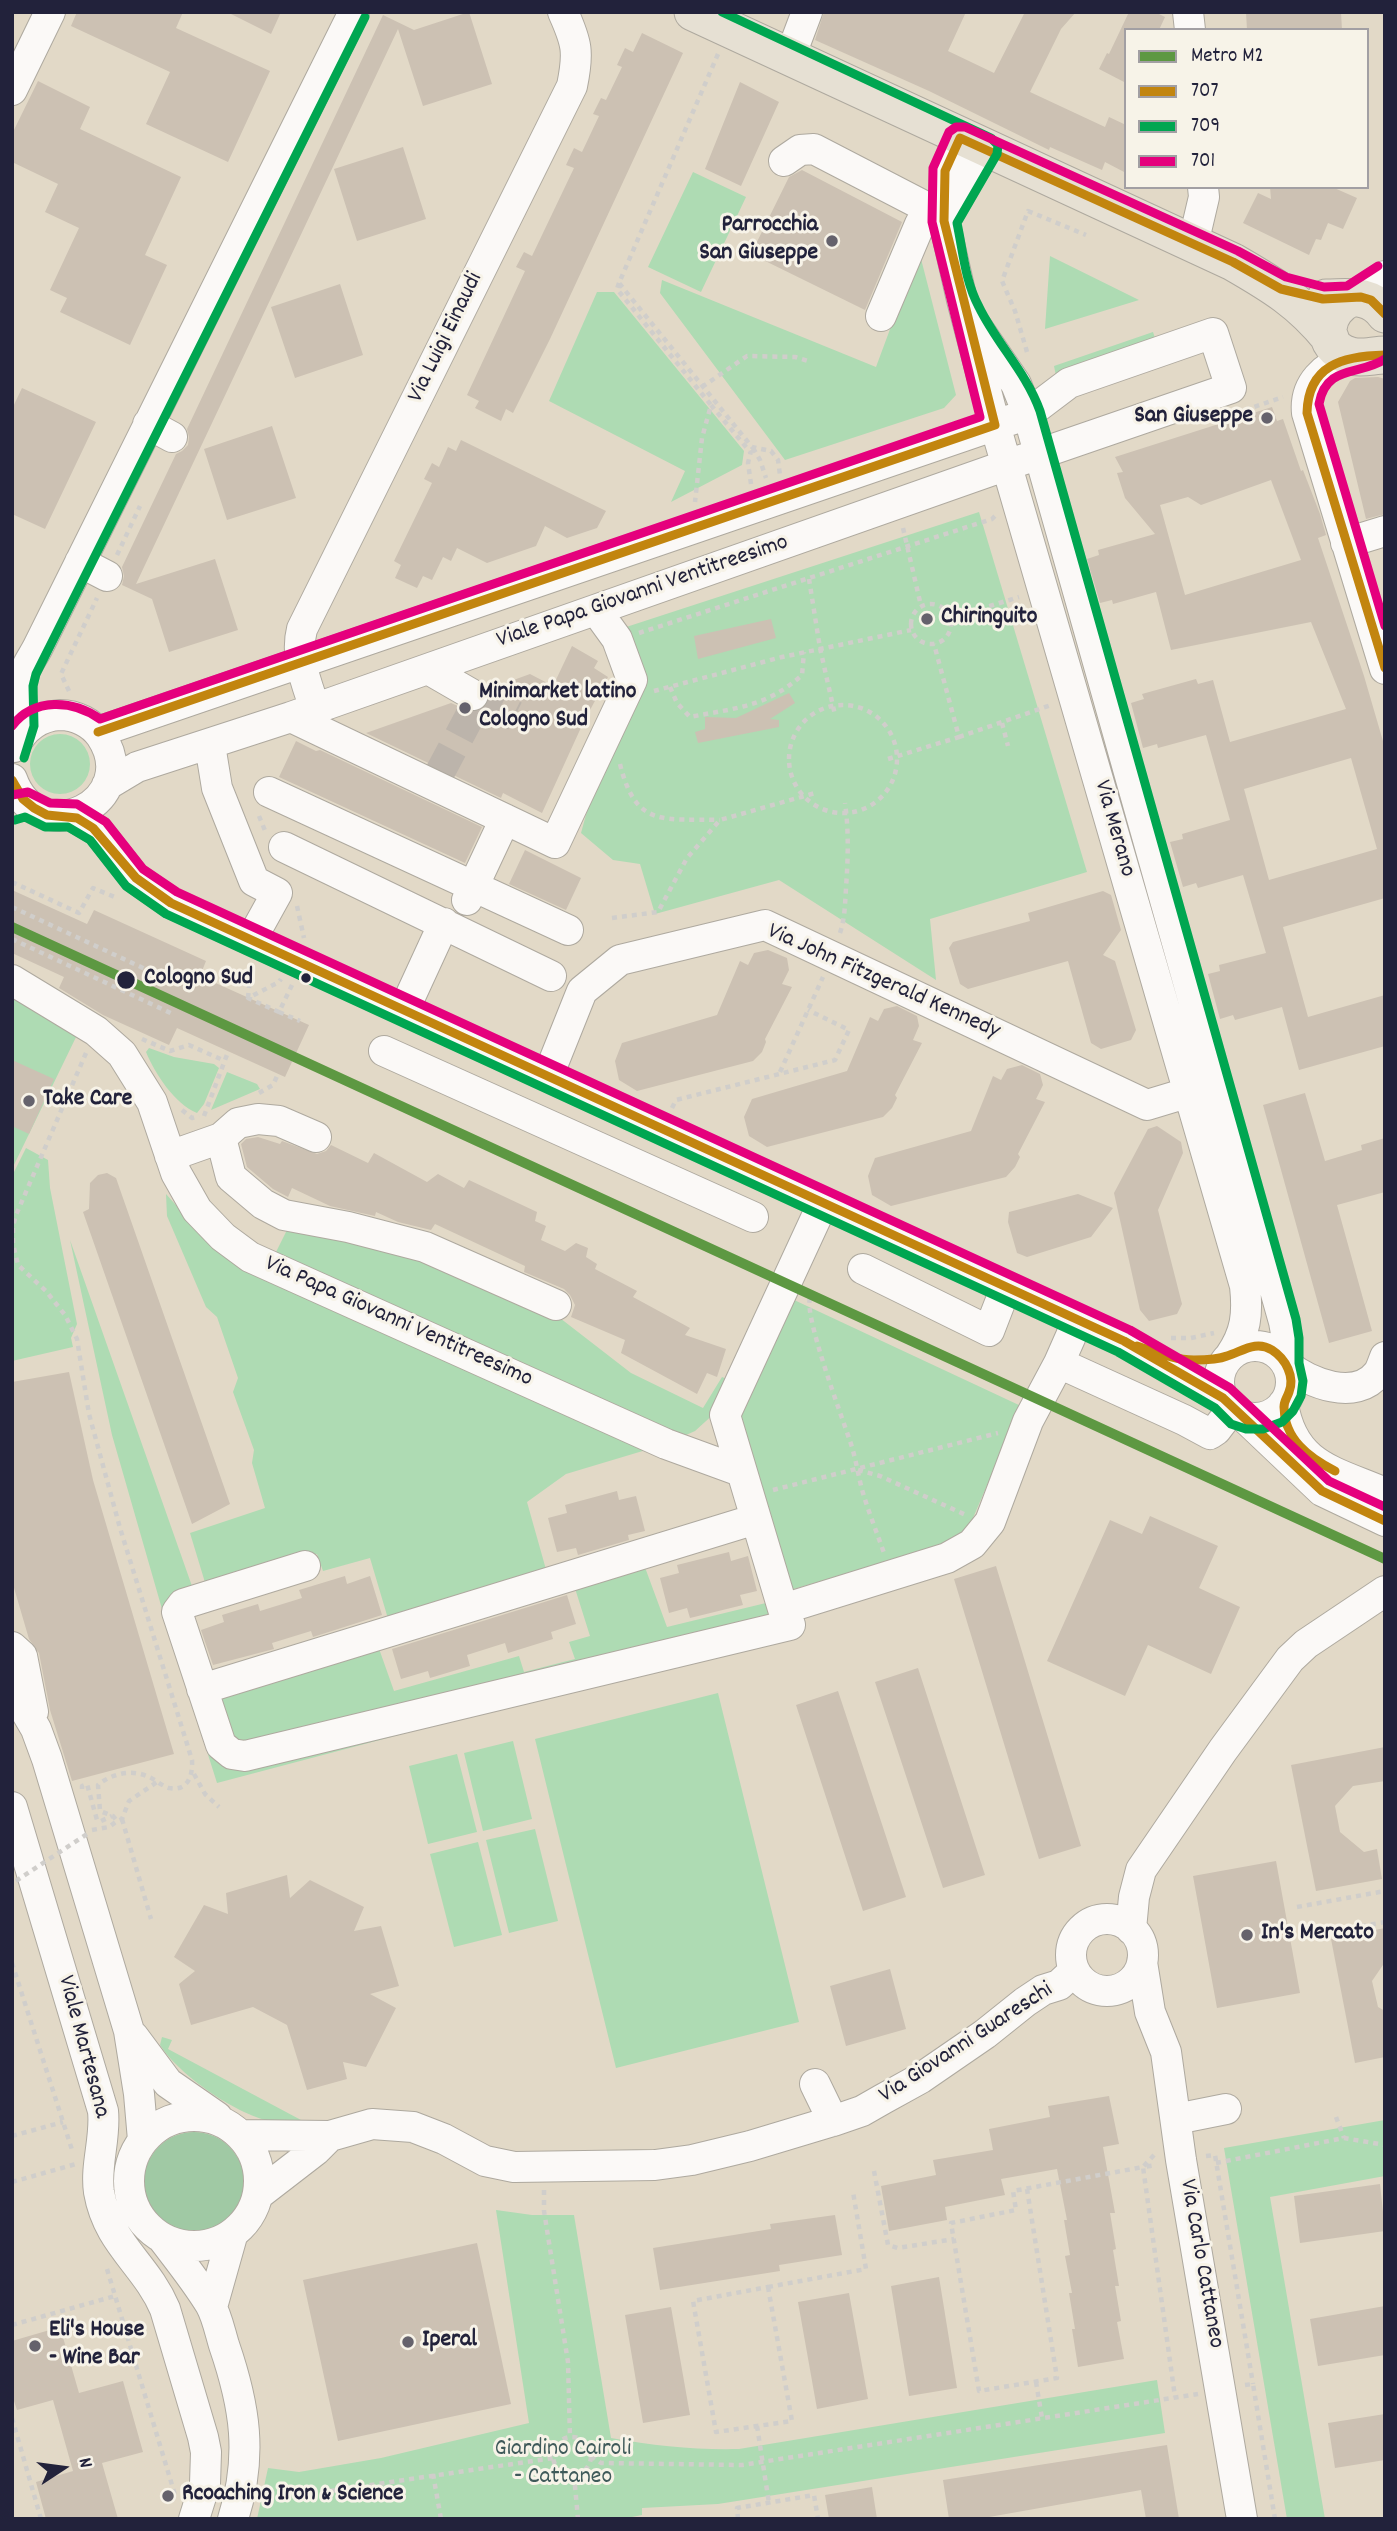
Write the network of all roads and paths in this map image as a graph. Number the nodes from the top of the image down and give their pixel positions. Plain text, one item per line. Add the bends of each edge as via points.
1 (50, 12) edge
2 (354, 12) edge
3 (563, 12) edge
4 (693, 12) edge
5 (807, 12) edge
6 (719, 52) dead end
7 (790, 57) junction
8 (12, 90) edge
9 (973, 143) junction
10 (784, 161) dead end
11 (1203, 189) edge
12 (932, 223) junction
13 (1086, 235) dead end
14 (1193, 244) junction
15 (1385, 276) edge
16 (620, 283) junction
17 (1281, 289) junction
18 (1368, 298) edge
19 (962, 300) junction
20 (1385, 312) edge
21 (881, 316) dead end
22 (1357, 353) edge
23 (1030, 359) dead end
24 (811, 362) dead end
25 (702, 387) junction
26 (711, 405) junction
27 (1028, 414) junction
28 (995, 425) junction
29 (751, 450) junction
30 (1039, 453) junction
31 (884, 463) junction
32 (1007, 465) junction
33 (781, 479) dead end
34 (768, 484) dead end
35 (751, 489) dead end
36 (897, 503) junction
37 (694, 507) dead end
38 (1004, 507) dead end
39 (1385, 531) edge
40 (1346, 543) junction
41 (908, 548) junction
42 (80, 562) junction
43 (107, 576) dead end
44 (809, 579) junction
45 (1044, 589) junction
46 (921, 606) junction
47 (599, 615) junction
48 (950, 618) junction
49 (911, 630) junction
50 (373, 638) junction
51 (934, 644) junction
52 (38, 647) junction
53 (820, 648) junction
54 (804, 652) junction
55 (300, 663) junction
56 (428, 669) junction
57 (1385, 669) edge
58 (647, 680) dead end
59 (389, 682) junction
60 (670, 687) junction
61 (472, 695) tunnel mouth
62 (1062, 701) dead end
63 (833, 705) junction
64 (303, 713) junction
65 (59, 715) junction
66 (835, 715) dead end
67 (1002, 723) junction
68 (98, 732) junction
69 (959, 737) junction
70 (210, 745) junction
71 (16, 746) edge
72 (1008, 746) dead end
73 (897, 756) junction
74 (619, 758) dead end
75 (888, 759) dead end
76 (104, 792) junction
77 (269, 792) dead end
78 (815, 793) dead end
79 (803, 795) junction
80 (17, 797) edge
81 (845, 803) dead end
82 (846, 813) junction
83 (71, 815) junction
84 (505, 819) junction
85 (720, 820) junction
86 (112, 846) junction
87 (284, 847) dead end
88 (12, 882) edge
89 (470, 894) junction
90 (121, 900) dead end
91 (12, 907) edge
92 (612, 918) dead end
93 (444, 923) junction
94 (568, 930) dead end
95 (12, 939) edge
96 (254, 941) junction
97 (832, 958) junction
98 (551, 976) dead end
99 (12, 980) edge
100 (186, 988) dead end
101 (248, 998) dead end
102 (404, 1010) junction
103 (808, 1010) junction
104 (175, 1015) dead end
105 (136, 1036) dead end
106 (90, 1045) dead end
107 (384, 1051) dead end
108 (228, 1052) dead end
109 (225, 1061) junction
110 (780, 1072) junction
111 (278, 1074) dead end
112 (556, 1080) junction
113 (1190, 1092) junction
114 (255, 1094) dead end
115 (174, 1103) dead end
116 (672, 1109) dead end
117 (212, 1123) junction
118 (545, 1125) junction
119 (316, 1137) dead end
120 (170, 1156) junction
121 (206, 1187) dead end
122 (823, 1203) junction
123 (753, 1217) dead end
124 (14, 1258) edge
125 (863, 1269) dead end
126 (1006, 1287) junction
127 (808, 1302) dead end
128 (556, 1305) dead end
129 (1078, 1320) junction
130 (1124, 1342) junction
131 (1230, 1356) junction
132 (1385, 1357) edge
133 (1059, 1363) junction
134 (1287, 1365) junction
135 (1283, 1404) junction
136 (1232, 1408) junction
137 (725, 1415) junction
138 (1028, 1421) junction
139 (666, 1444) junction
140 (857, 1470) junction
141 (1385, 1493) edge
142 (748, 1496) junction
143 (1385, 1521) edge
144 (990, 1522) junction
145 (305, 1566) dead end
146 (898, 1574) junction
147 (1385, 1591) edge
148 (787, 1617) junction
149 (12, 1647) edge
150 (12, 1688) edge
151 (202, 1689) junction
152 (36, 1729) junction
153 (193, 1773) junction
154 (97, 1774) dead end
155 (101, 1782) junction
156 (157, 1782) junction
157 (12, 1807) edge
158 (219, 1807) dead end
159 (117, 1818) junction
160 (90, 1832) dead end
161 (16, 1881) dead end
162 (1385, 1891) edge
163 (1297, 1907) dead end
164 (151, 1919) dead end
165 (1385, 1922) edge
166 (1118, 1924) junction
167 (1302, 1937) dead end
168 (1142, 1962) junction
169 (12, 1963) edge
170 (1074, 1971) junction
171 (1105, 1991) junction
172 (1150, 2012) junction
173 (129, 2031) junction
174 (815, 2084) dead end
175 (1226, 2109) dead end
176 (1336, 2118) dead end
177 (1177, 2119) junction
178 (833, 2121) junction
179 (64, 2122) junction
180 (232, 2128) junction
181 (12, 2136) edge
182 (330, 2136) junction
183 (1344, 2138) junction
184 (143, 2140) junction
185 (1385, 2145) edge
186 (87, 2161) dead end
187 (1216, 2162) dead end
188 (76, 2164) junction
189 (545, 2168) junction
190 (874, 2171) dead end
191 (12, 2182) edge
192 (1027, 2189) junction
193 (853, 2192) dead end
194 (259, 2194) junction
195 (232, 2236) junction
196 (163, 2239) junction
197 (954, 2239) junction
198 (106, 2264) dead end
199 (768, 2287) junction
200 (115, 2296) junction
201 (212, 2307) junction
202 (12, 2325) edge
203 (1036, 2382) junction
204 (1222, 2390) junction
205 (1175, 2397) junction
206 (12, 2418) edge
207 (1042, 2418) junction
208 (757, 2426) junction
209 (570, 2438) junction
210 (591, 2456) junction
211 (553, 2458) junction
212 (763, 2462) junction
213 (433, 2474) junction
214 (574, 2475) junction
215 (330, 2491) dead end
216 (769, 2503) junction
217 (185, 2510) edge
218 (41, 2519) edge
219 (233, 2519) edge
220 (441, 2519) edge
221 (578, 2519) edge
222 (738, 2519) edge
223 (818, 2519) edge
224 (1242, 2519) edge
225 (1275, 2519) edge

1 - 8 street
2 - 42 street via 327,86 160,431
3 - 55 street, Via Luigi Einaudi via 576,41 572,86 302,629
4 - 7 main road
5 - 7 street
6 - 16 path
7 - 9 main road
9 - 12 street
9 - 14 main road
10 - 12 street via 800,150 814,149 923,206
11 - 14 street
12 - 19 street, Via Merano
12 - 21 street
13 - 23 path via 1028,211 1002,281
14 - 17 main road
15 - 18 street
16 - 25 path
16 - 26 path via 617,289
17 - 18 main road via 1323,299
17 - 22 main road
18 - 20 main road via 1362,297
18 - 22 main road via 1334,309 1328,328
19 - 27 street, Via Merano via 1021,392
19 - 28 street, Via Merano
22 - 40 street via 1308,390 1307,414
24 - 25 path via 747,356
25 - 29 path
26 - 29 path
26 - 37 path
27 - 28 street, Viale Papa Giovanni Ventitreesimo
27 - 30 street, Via Merano
27 - 30 street, Viale Papa Giovanni Ventitreesimo via 1069,383 1213,333 1231,388
28 - 31 street, Viale Papa Giovanni Ventitreesimo
28 - 32 street, Via Merano
29 - 33 path via 771,451 778,460
29 - 34 path via 760,460
29 - 35 path
30 - 32 street, Viale Papa Giovanni Ventitreesimo
30 - 134 street, Via Merano via 1284,1322
31 - 36 street
31 - 50 street, Viale Papa Giovanni Ventitreesimo
32 - 36 street, Viale Papa Giovanni Ventitreesimo
32 - 45 street, Via Merano
36 - 41 path
36 - 47 street, Viale Papa Giovanni Ventitreesimo
38 - 41 path via 992,519
39 - 40 street
40 - 57 street
41 - 44 path
41 - 46 path
42 - 43 street
42 - 52 street
44 - 47 path via 634,634 621,618
44 - 53 path
45 - 48 path
45 - 113 street, Via Merano
46 - 48 path via 939,605
46 - 49 path via 912,616
47 - 56 street, Viale Papa Giovanni Ventitreesimo
47 - 84 street via 617,639 632,680 555,844
48 - 51 path via 949,632
49 - 51 path via 922,643
49 - 53 path
50 - 55 street, Viale Papa Giovanni Ventitreesimo
50 - 59 street
51 - 69 path
52 - 65 street via 44,700
52 - 71 street via 21,685 22,724
53 - 54 path
53 - 63 path
54 - 60 path
54 - 60 path via 802,675 785,691 737,709 690,717
55 - 64 street
55 - 68 street, Viale Papa Giovanni Ventitreesimo
56 - 59 street, Viale Papa Giovanni Ventitreesimo
56 - 61 street
58 - 60 path via 651,692
59 - 64 street, Viale Papa Giovanni Ventitreesimo
62 - 67 path
63 - 66 path
63 - 73 path via 852,705 883,722
63 - 79 path via 807,717 792,741 790,770
64 - 70 street, Viale Papa Giovanni Ventitreesimo
64 - 84 street
65 - 68 street via 86,722
65 - 71 street via 35,722
67 - 69 path
67 - 72 path
68 - 76 street via 111,760
69 - 73 path
70 - 76 street, Viale Papa Giovanni Ventitreesimo via 137,767
70 - 96 street via 217,788 254,881 277,893
73 - 75 path
73 - 82 path via 887,790 869,806
74 - 85 path via 634,803 658,818
76 - 83 street, Viale Papa Giovanni Ventitreesimo via 87,809
76 - 86 street via 103,827
77 - 89 street
78 - 79 path
79 - 82 path via 827,811
79 - 85 path
80 - 83 street via 47,815
81 - 82 path
82 - 97 path via 845,918
83 - 86 street via 98,831
84 - 89 street
85 - 92 path via 687,858 659,912
86 - 96 street via 150,890
87 - 93 street
88 - 90 path via 79,913 93,888
89 - 94 street
91 - 100 path
93 - 98 street
93 - 102 street
95 - 104 path
96 - 101 path
96 - 102 street
97 - 103 path
97 - 112 street, Via John Fitzgerald Kennedy via 765,925 620,960 582,991
97 - 113 street, Via John Fitzgerald Kennedy via 1147,1105
99 - 120 street, Via Papa Giovanni Ventitreesimo via 96,1031 122,1054 152,1102
102 - 112 street
103 - 110 path
103 - 110 path via 849,1030 835,1060
105 - 109 path via 170,1051 189,1045
106 - 124 path via 16,1215
107 - 118 street
108 - 109 path
109 - 117 path
110 - 116 path via 676,1100
111 - 114 path via 273,1085
112 - 118 street, Via John Fitzgerald Kennedy
112 - 122 street
113 - 131 street, Via Merano via 1245,1286 1245,1329
115 - 117 path via 192,1118
117 - 119 street via 279,1121
117 - 120 street
117 - 128 street via 231,1177 263,1204 284,1215 425,1247
118 - 123 street
120 - 121 street
120 - 139 street, Via Papa Giovanni Ventitreesimo via 197,1210 250,1257
122 - 126 street
122 - 137 street
124 - 153 path via 65,1315 77,1339 89,1413
125 - 126 street via 989,1331
126 - 129 street
127 - 140 path
129 - 130 street
129 - 133 street
130 - 131 street via 1175,1359
130 - 136 street
131 - 134 street via 1256,1345 1279,1355
131 - 136 street via 1224,1362 1219,1386
132 - 134 street via 1378,1374 1359,1386 1339,1388 1321,1385
133 - 136 street via 1210,1434
133 - 138 street
134 - 135 street via 1291,1381
135 - 136 street via 1261,1417
135 - 141 street via 1292,1438 1312,1461
136 - 143 street via 1322,1491
137 - 139 street via 700,1437
137 - 142 street
138 - 140 path
138 - 144 street
139 - 142 street, Via Papa Giovanni Ventitreesimo
140 - 142 path
140 - 144 path
140 - 146 path via 887,1562
142 - 148 street
142 - 151 street
144 - 146 street via 962,1550
145 - 151 street via 183,1604 177,1612
146 - 148 street
147 - 166 street via 1290,1659 1141,1870 1135,1898
148 - 151 street via 245,1756 232,1754 221,1745
149 - 152 street via 22,1656
150 - 152 street, Viale Martesana
152 - 173 street, Viale Martesana
153 - 156 path via 190,1781 178,1787
153 - 158 path
154 - 155 path
155 - 156 path via 130,1773
155 - 159 path via 97,1793 100,1811
156 - 159 path via 129,1801
157 - 217 street, Viale Martesana via 103,2111 98,2172 104,2212 114,2235 162,2301 203,2437 205,2484
159 - 159 path via 109,1827 94,1829 82,1786 87,1784 99,1821
159 - 164 path
160 - 161 path, bridge
162 - 163 path
165 - 167 path
166 - 168 street via 1138,1937
166 - 170 street via 1092,1922 1082,1929 1071,1949
168 - 171 street via 1128,1984
168 - 172 street, Via Carlo Cattaneo
169 - 179 path
170 - 171 street via 1084,1983
170 - 178 street, Via Giovanni Guareschi via 921,2078 862,2111
171 - 172 street via 1134,1996
172 - 177 street, Via Carlo Cattaneo via 1166,2052
173 - 180 street, Viale Martesana via 168,2083
173 - 184 street, Viale Martesana
174 - 178 street
175 - 177 street
176 - 183 path
177 - 204 street, Via Carlo Cattaneo
178 - 189 street, Via Giovanni Guareschi via 692,2160
179 - 181 path
179 - 188 path
180 - 182 street, Via Giovanni Guareschi
180 - 184 street via 201,2115 188,2115 170,2120
180 - 194 street, Viale Martesana via 253,2151
182 - 189 street, Via Giovanni Guareschi via 372,2124 401,2125 502,2166
182 - 194 street, Via Giovanni Guareschi
183 - 185 path
183 - 187 path
184 - 196 street, Viale Martesana via 130,2166 130,2197 134,2212
186 - 188 path
188 - 191 path
189 - 209 path via 544,2211 568,2362
190 - 197 path via 887,2245 898,2248
192 - 197 path via 1013,2191 1016,2210 951,2223
192 - 203 path via 1058,2378
192 - 205 path via 1143,2167
193 - 199 path via 866,2269
194 - 195 street via 250,2217
195 - 196 street, Viale Martesana via 202,2247
195 - 201 street
196 - 201 street, Viale Martesana
197 - 203 path via 979,2390
198 - 200 path
199 - 208 path via 792,2421
199 - 208 path via 693,2301 716,2432
200 - 202 path
200 - 217 path
201 - 219 street, Viale Martesana via 245,2428 244,2475
203 - 207 path
204 - 205 path
204 - 224 street, Via Carlo Cattaneo
204 - 225 path via 1253,2384
205 - 207 path
206 - 218 path
207 - 212 path
208 - 212 path
209 - 210 path via 583,2442
209 - 211 path via 558,2443
210 - 212 path via 601,2463
210 - 214 path via 586,2468
211 - 213 path
211 - 214 path via 561,2472
212 - 216 path
213 - 215 path
213 - 220 path
214 - 221 path
216 - 222 path via 737,2508
216 - 223 path via 814,2495

